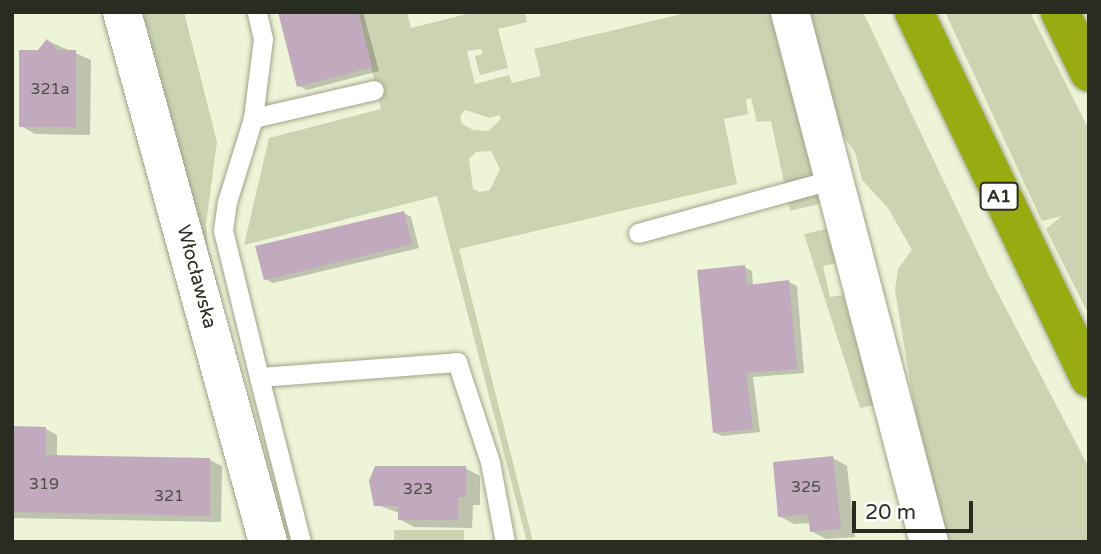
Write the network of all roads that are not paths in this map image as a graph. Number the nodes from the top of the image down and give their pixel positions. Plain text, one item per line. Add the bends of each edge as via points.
1 (122, 12) edge
2 (257, 12) edge
3 (790, 12) edge
4 (915, 12) edge
5 (1060, 12) edge
6 (1089, 72) edge
7 (374, 90) dead end
8 (253, 118) junction
9 (834, 179) junction
10 (638, 233) dead end
11 (259, 377) junction
12 (1089, 378) edge
13 (268, 542) edge
14 (301, 542) edge
15 (505, 542) edge
16 (929, 542) edge

1 - 13 street, Włocławska
2 - 8 lane via 263,39
3 - 9 street
4 - 12 highway, A1
5 - 6 highway
7 - 8 lane
8 - 11 lane via 223,230
9 - 10 lane
9 - 16 street
11 - 14 lane
11 - 15 lane via 457,362 490,462

